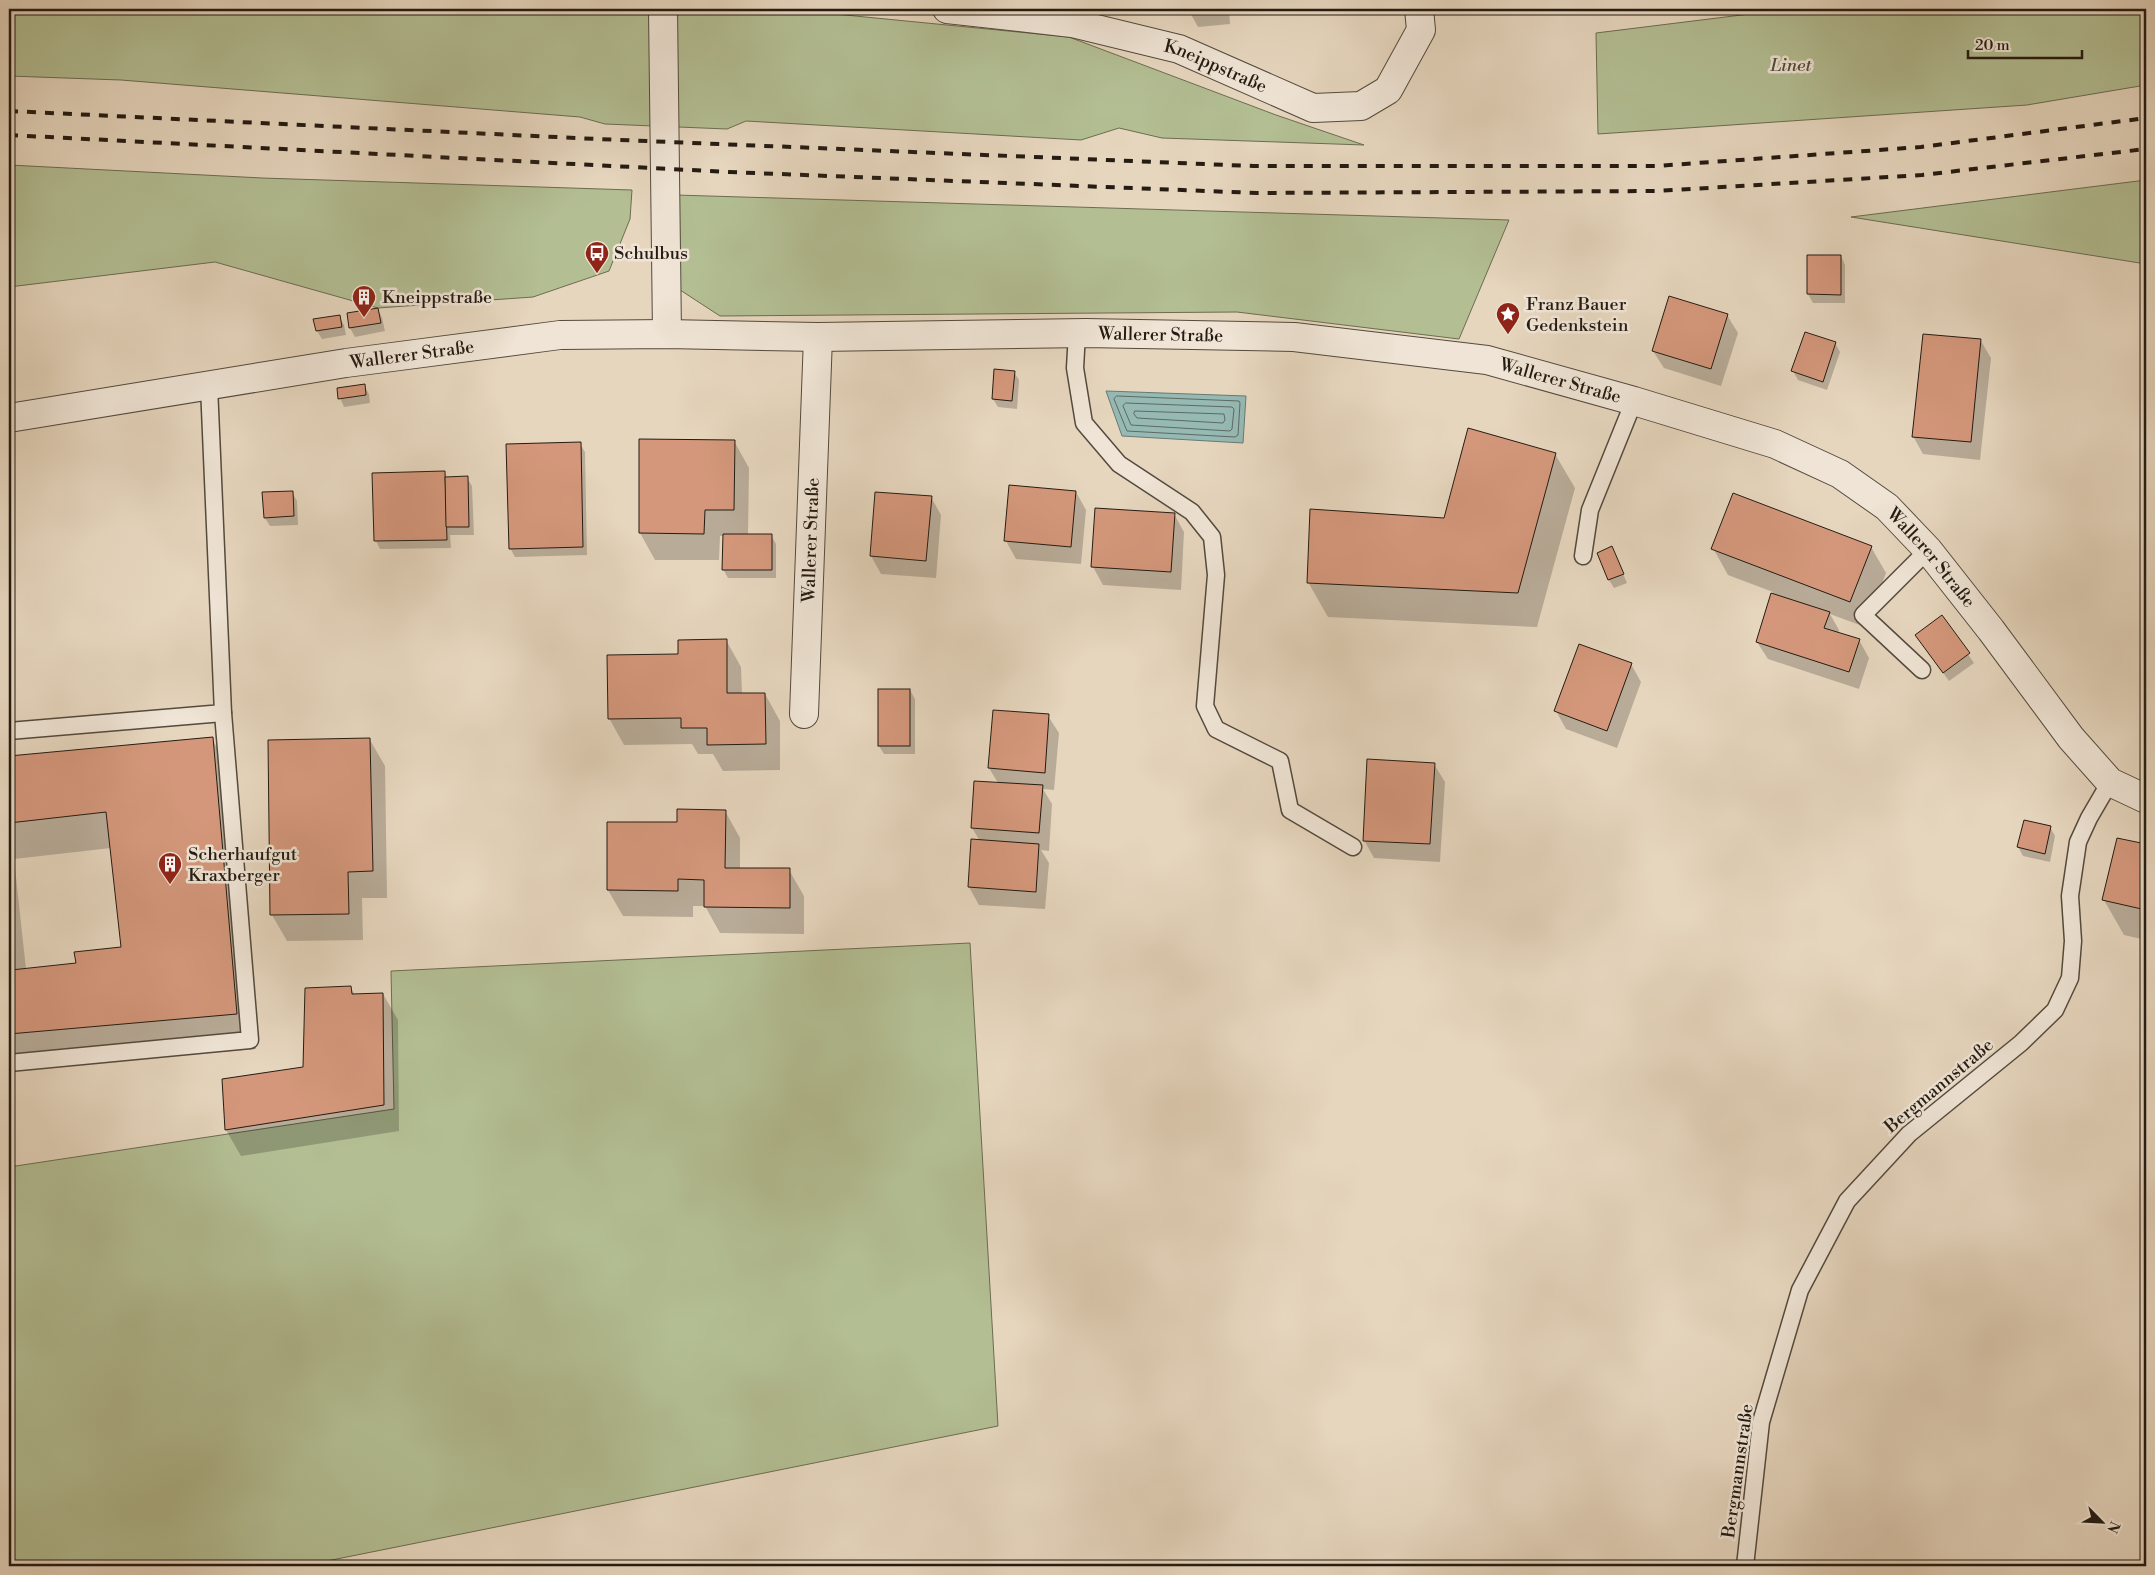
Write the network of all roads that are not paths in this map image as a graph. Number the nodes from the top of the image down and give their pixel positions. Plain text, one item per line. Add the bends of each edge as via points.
1 (663, 9) edge
2 (947, 9) edge
3 (1419, 9) edge
4 (1077, 333) junction
5 (667, 334) junction
6 (818, 338) junction
7 (208, 386) junction
8 (1634, 401) junction
9 (9, 418) edge
10 (1928, 550) junction
11 (1583, 556) dead end
12 (1922, 670) dead end
13 (223, 713) junction
14 (804, 714) dead end
15 (9, 732) edge
16 (2110, 782) junction
17 (2146, 800) edge
18 (1353, 847) dead end
19 (9, 1063) edge
20 (1745, 1566) edge

1 - 5 street
2 - 3 street, Kneippstraße via 1072,23 1179,49 1313,108 1361,106 1388,90 1421,30
4 - 6 street, Wallerer Straße
4 - 8 street, Wallerer Straße via 1294,337 1487,360
4 - 18 lane via 1076,368 1084,423 1118,464 1192,512 1212,537 1216,575 1205,706 1216,729 1280,760 1290,810
5 - 6 street, Wallerer Straße
5 - 7 street, Wallerer Straße via 560,335 346,363
6 - 14 street, Wallerer Straße
7 - 9 street, Wallerer Straße
7 - 13 lane
8 - 10 street, Wallerer Straße via 1775,444 1840,474 1887,507
8 - 11 lane via 1590,510
10 - 12 lane via 1863,616
10 - 16 street, Wallerer Straße via 2071,738
13 - 15 lane
13 - 19 lane via 250,1040
16 - 17 street, Wallerer Straße
16 - 20 lane, Bergmannstraße via 2078,842 2070,896 2073,941 2070,978 2055,1010 2021,1043 1909,1134 1847,1201 1800,1290 1761,1422

